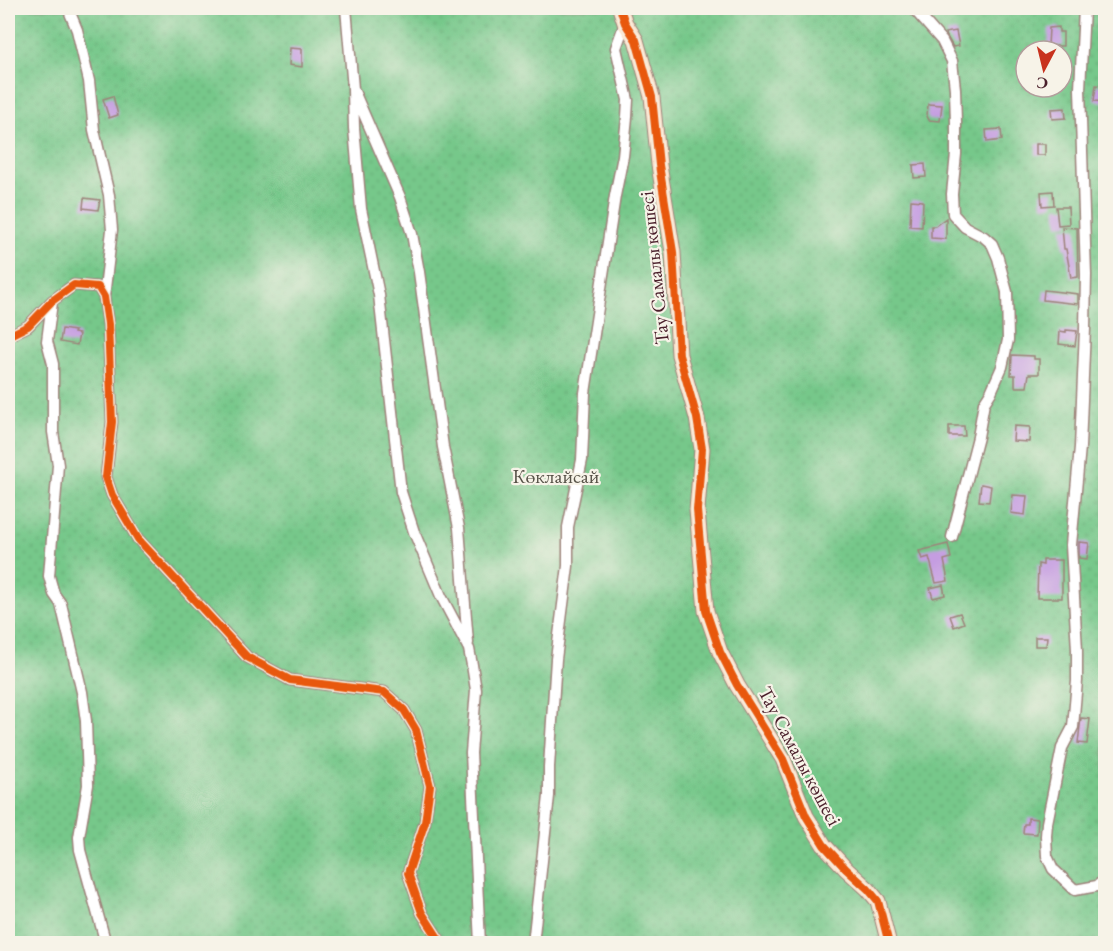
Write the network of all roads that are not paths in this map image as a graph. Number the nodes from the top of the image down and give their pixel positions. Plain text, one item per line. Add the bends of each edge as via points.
1 (68, 8) edge
2 (346, 8) edge
3 (620, 8) edge
4 (913, 8) edge
5 (1084, 8) edge
6 (625, 23) junction
7 (353, 89) junction
8 (104, 297) junction
9 (52, 301) junction
10 (8, 336) edge
11 (952, 537) dead end
12 (469, 649) junction
13 (1106, 879) edge
14 (106, 944) edge
15 (442, 944) edge
16 (480, 944) edge
17 (533, 944) edge
18 (889, 944) edge

1 - 8 street via 89,81 94,130 109,195 112,230
2 - 7 street
3 - 6 street, Тау Самалы көшесі
4 - 11 street via 942,41 952,61 956,89 953,214 992,244 1007,292 1008,340 1002,367 984,404
5 - 13 street via 1080,126 1086,318 1071,544 1077,681 1073,727 1062,748 1047,824 1047,856 1075,890 1097,886
6 - 17 street via 616,48 628,100 627,117 585,393 582,460 568,527 549,796
6 - 18 street, Тау Самалы көшесі via 636,40 652,97 674,252 679,355 698,418 702,449 697,510 706,611 720,651 783,759 806,816 824,845 878,901
7 - 12 street via 412,234 459,528
7 - 12 street via 361,209 379,295 401,492 441,596
8 - 9 street via 98,288 74,285
8 - 15 street via 112,422 106,477 112,495 138,539 247,657 290,680 384,692 404,710 416,729 430,786 425,822 408,873 422,913
9 - 10 street via 28,326
9 - 14 street via 46,341 53,364 53,432 58,465 49,576 61,604 82,692 87,785 80,850
12 - 16 street via 476,690 471,753

